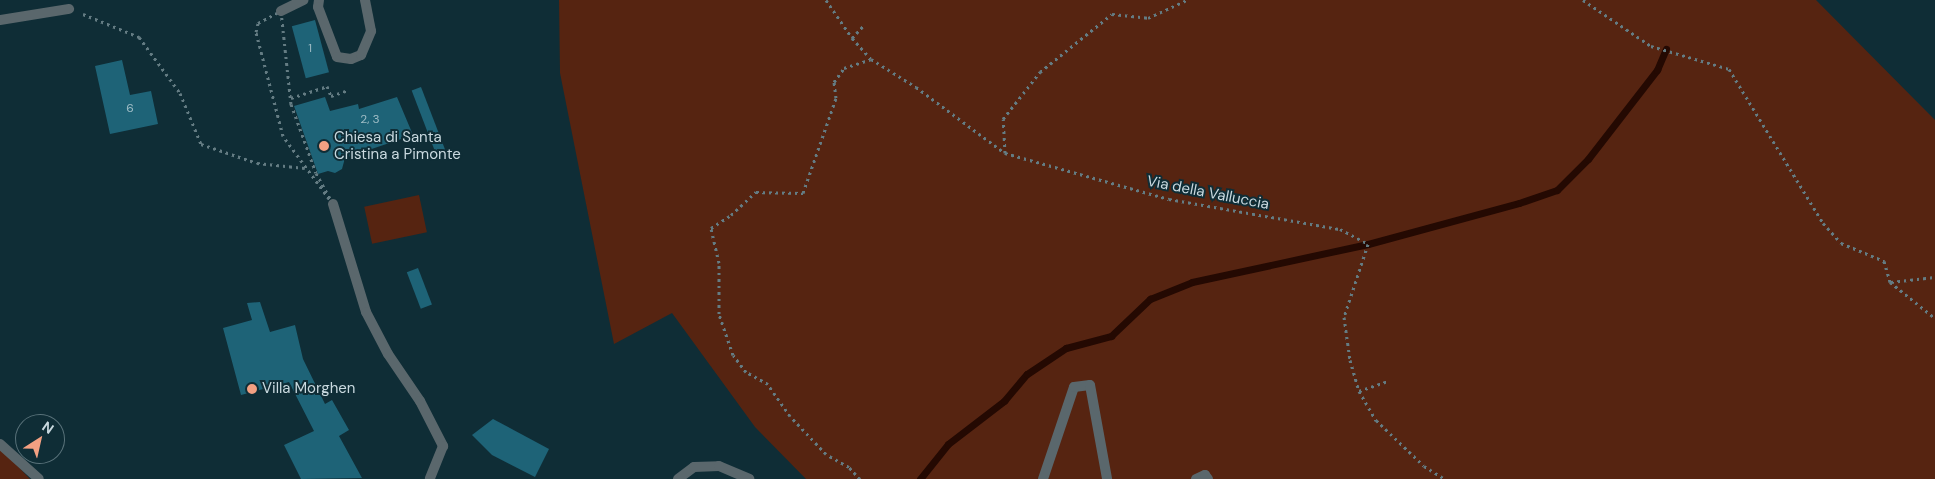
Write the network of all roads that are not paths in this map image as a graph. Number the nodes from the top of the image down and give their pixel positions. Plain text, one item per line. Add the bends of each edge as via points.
1 (304, 0) edge
2 (319, 0) edge
3 (365, 0) edge
4 (69, 9) road end
5 (281, 11) road end
6 (0, 20) edge
7 (333, 204) road end
8 (0, 444) edge
9 (40, 479) edge
10 (430, 479) edge
11 (678, 479) edge
12 (749, 479) edge
13 (1043, 479) edge
14 (1107, 479) edge
15 (1196, 479) edge
16 (1208, 479) edge

1 - 5 street
2 - 3 street via 318,7 330,44 338,56 351,59 361,55 371,31
4 - 6 street
7 - 10 street via 366,312 443,446
8 - 9 street
11 - 12 street via 694,467 719,466
13 - 14 street via 1074,387 1090,385
15 - 16 street via 1205,475

